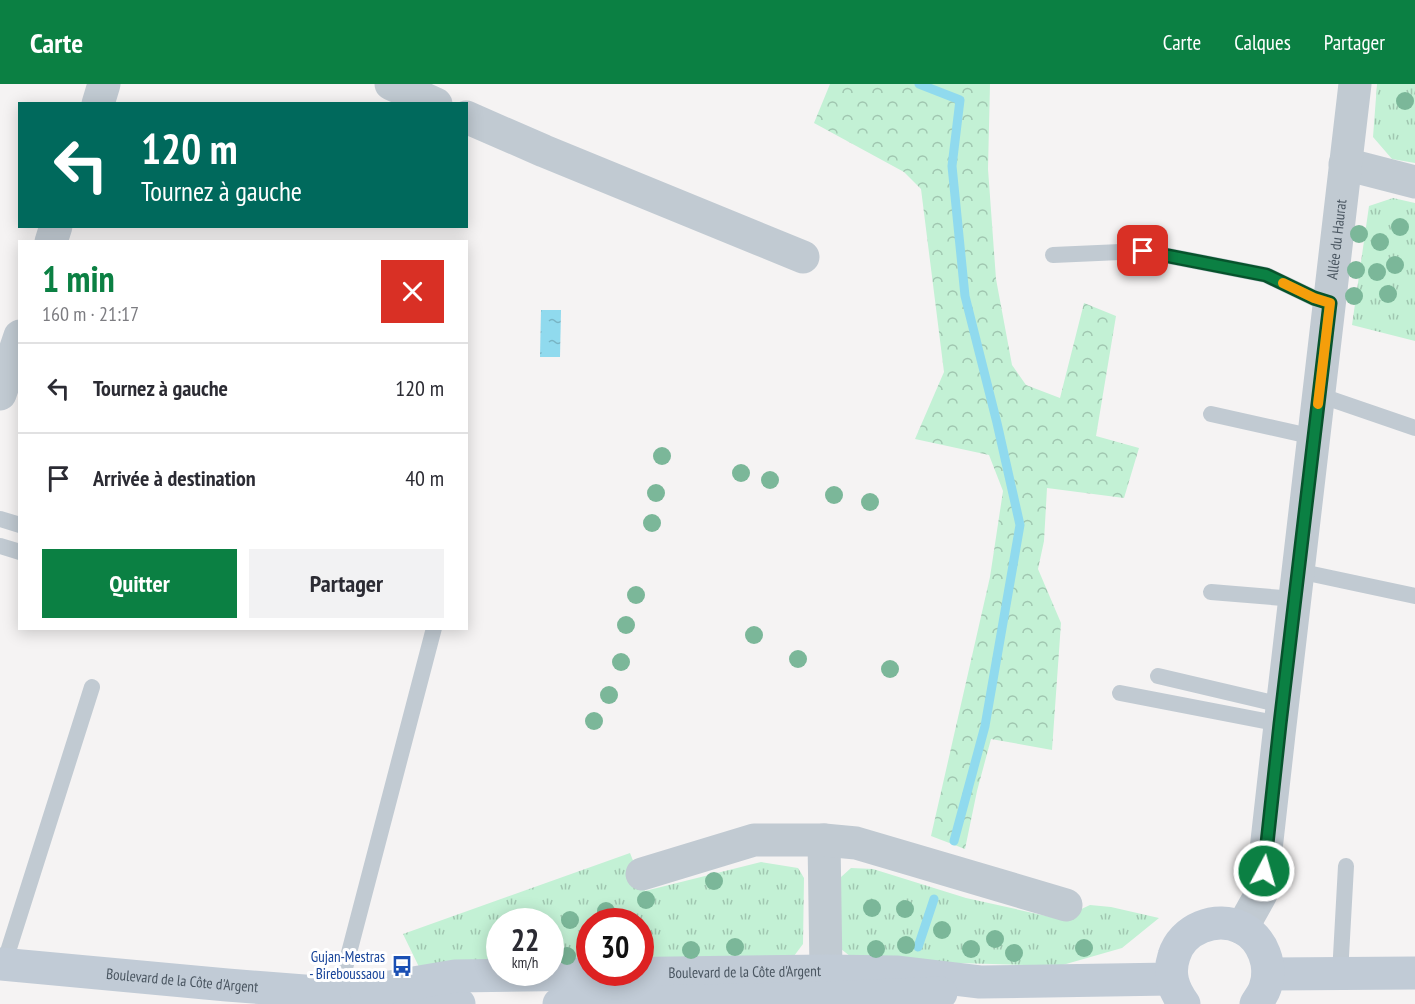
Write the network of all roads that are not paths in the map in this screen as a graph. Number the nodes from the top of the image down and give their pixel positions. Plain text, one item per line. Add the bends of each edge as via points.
1 (104, 84) edge
2 (391, 84) edge
3 (1355, 84) edge
4 (99, 102) edge
5 (432, 102) edge
6 (468, 118) edge
7 (1346, 164) junction
8 (1415, 182) edge
9 (1053, 255) dead end
10 (803, 257) dead end
11 (1330, 303) junction
12 (18, 342) edge
13 (0, 394) edge
14 (1319, 395) junction
15 (1211, 414) dead end
16 (1415, 428) edge
17 (1314, 437) junction
18 (0, 519) edge
19 (18, 524) edge
20 (0, 546) edge
21 (18, 551) edge
22 (1296, 585) junction
23 (1211, 592) dead end
24 (1415, 596) edge
25 (434, 630) edge
26 (1158, 676) dead end
27 (92, 687) dead end
28 (1120, 693) dead end
29 (1281, 714) junction
30 (824, 840) junction
31 (1346, 866) dead end
32 (642, 874) dead end
33 (1066, 905) dead end
34 (1242, 928) junction
35 (2, 964) edge
36 (1415, 973) edge
37 (1268, 974) junction
38 (1340, 974) junction
39 (826, 985) junction
40 (1178, 991) edge
41 (357, 996) edge
42 (459, 1004) edge
43 (559, 1004) edge
44 (1256, 1004) edge

1 - 4 street
2 - 5 street
3 - 7 street, Allée du Haurat
6 - 10 street
7 - 8 street
7 - 11 street, Allée du Haurat
9 - 11 lane via 1143,251 1266,275
11 - 14 street, Allée du Haurat
12 - 13 street
14 - 16 lane
14 - 17 street, Allée du Haurat
15 - 17 lane
17 - 22 street, Allée du Haurat
18 - 19 lane
20 - 21 lane
22 - 23 lane
22 - 24 lane
22 - 29 street, Allée du Haurat
25 - 41 lane
26 - 29 lane
27 - 35 lane
28 - 29 lane
29 - 34 street, Allée du Haurat via 1261,894
30 - 32 street via 754,840
30 - 33 street via 856,843
30 - 39 street
31 - 38 lane
34 - 37 main road via 1262,947
34 - 40 main road via 1212,923 1185,937 1172,964
35 - 41 main road, Boulevard de la Côte d'Argent via 190,988
36 - 38 main road
37 - 38 main road
37 - 44 main road via 1265,990
39 - 40 main road, Boulevard de la Côte d'Argent via 896,972 980,982
39 - 41 main road, Boulevard de la Côte d'Argent via 455,976
39 - 43 main road, Boulevard de la Côte d'Argent
41 - 42 main road, Boulevard de la Côte d'Argent

